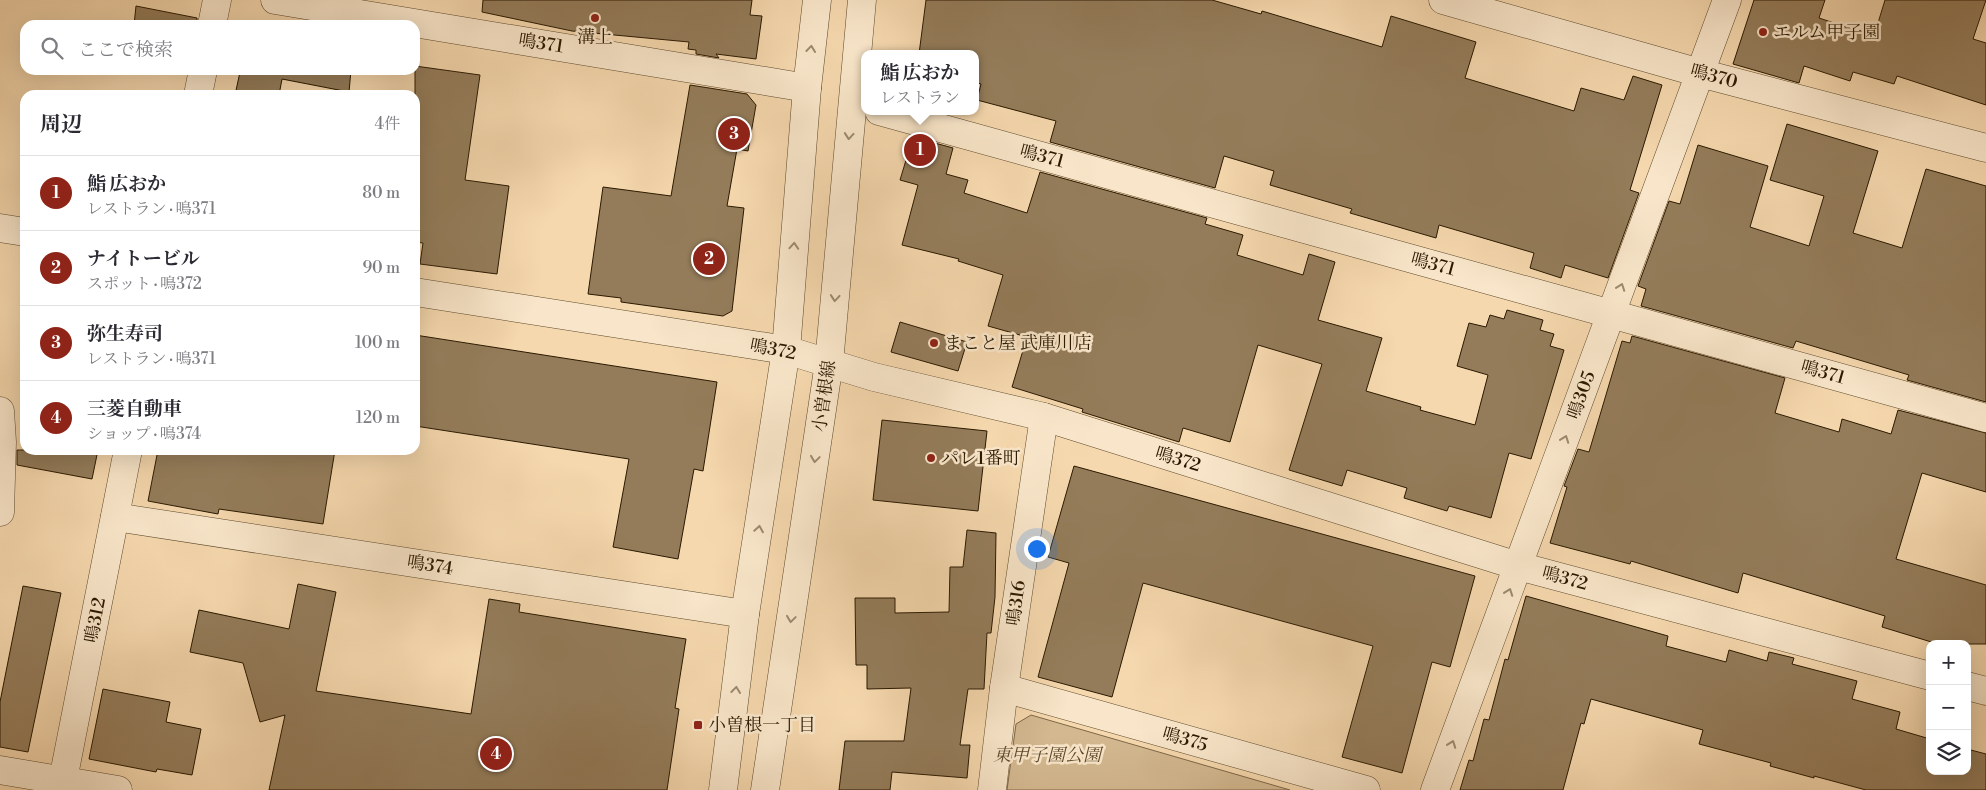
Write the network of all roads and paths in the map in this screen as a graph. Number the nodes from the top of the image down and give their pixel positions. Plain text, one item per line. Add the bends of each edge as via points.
1 (217, 0) edge
2 (275, 0) edge
3 (817, 0) edge
4 (862, 0) edge
5 (1443, 0) edge
6 (1727, 0) edge
7 (213, 20) edge
8 (396, 20) edge
9 (420, 24) edge
10 (1700, 73) junction
11 (202, 75) edge
12 (807, 88) junction
13 (199, 90) edge
14 (859, 106) edge
15 (894, 115) edge
16 (1986, 148) edge
17 (0, 228) edge
18 (20, 231) edge
19 (420, 293) edge
20 (1612, 313) junction
21 (786, 350) junction
22 (829, 363) junction
23 (0, 411) edge
24 (1044, 417) junction
25 (1986, 418) edge
26 (127, 455) edge
27 (0, 512) edge
28 (115, 517) junction
29 (1518, 566) junction
30 (746, 614) junction
31 (1926, 675) edge
32 (1971, 687) edge
33 (1004, 688) junction
34 (1986, 691) edge
35 (0, 770) edge
36 (62, 785) edge
37 (118, 790) edge
38 (723, 790) edge
39 (765, 790) edge
40 (992, 790) edge
41 (1366, 790) edge
42 (1435, 790) edge

1 - 7 street
2 - 8 street, 鳴371
12 -> 3 street
4 - 14 street, 小曽根線
5 - 10 street, 鳴370
6 - 10 street, 鳴305
9 - 12 street, 鳴371
10 - 16 street, 鳴370
20 -> 10 street, 鳴305
11 - 13 street
21 -> 12 street
14 -> 22 street, 小曽根線
15 - 20 street, 鳴371
17 - 18 street
19 - 21 street, 鳴372
20 - 25 street, 鳴371
29 -> 20 street, 鳴305
21 - 22 street, 鳴372
30 -> 21 street
22 - 24 street, 鳴372 via 874,377
22 -> 39 street, 小曽根線
23 - 27 street
24 - 29 street, 鳴372
24 - 33 street, 鳴316
26 - 28 street, 鳴312
28 - 30 street, 鳴374
28 - 36 street, 鳴312
29 - 31 street, 鳴372
42 -> 29 street, 鳴305
38 -> 30 street
32 - 34 street
33 - 40 street, 鳴316
33 - 41 street, 鳴375
35 - 36 street
36 - 37 street

